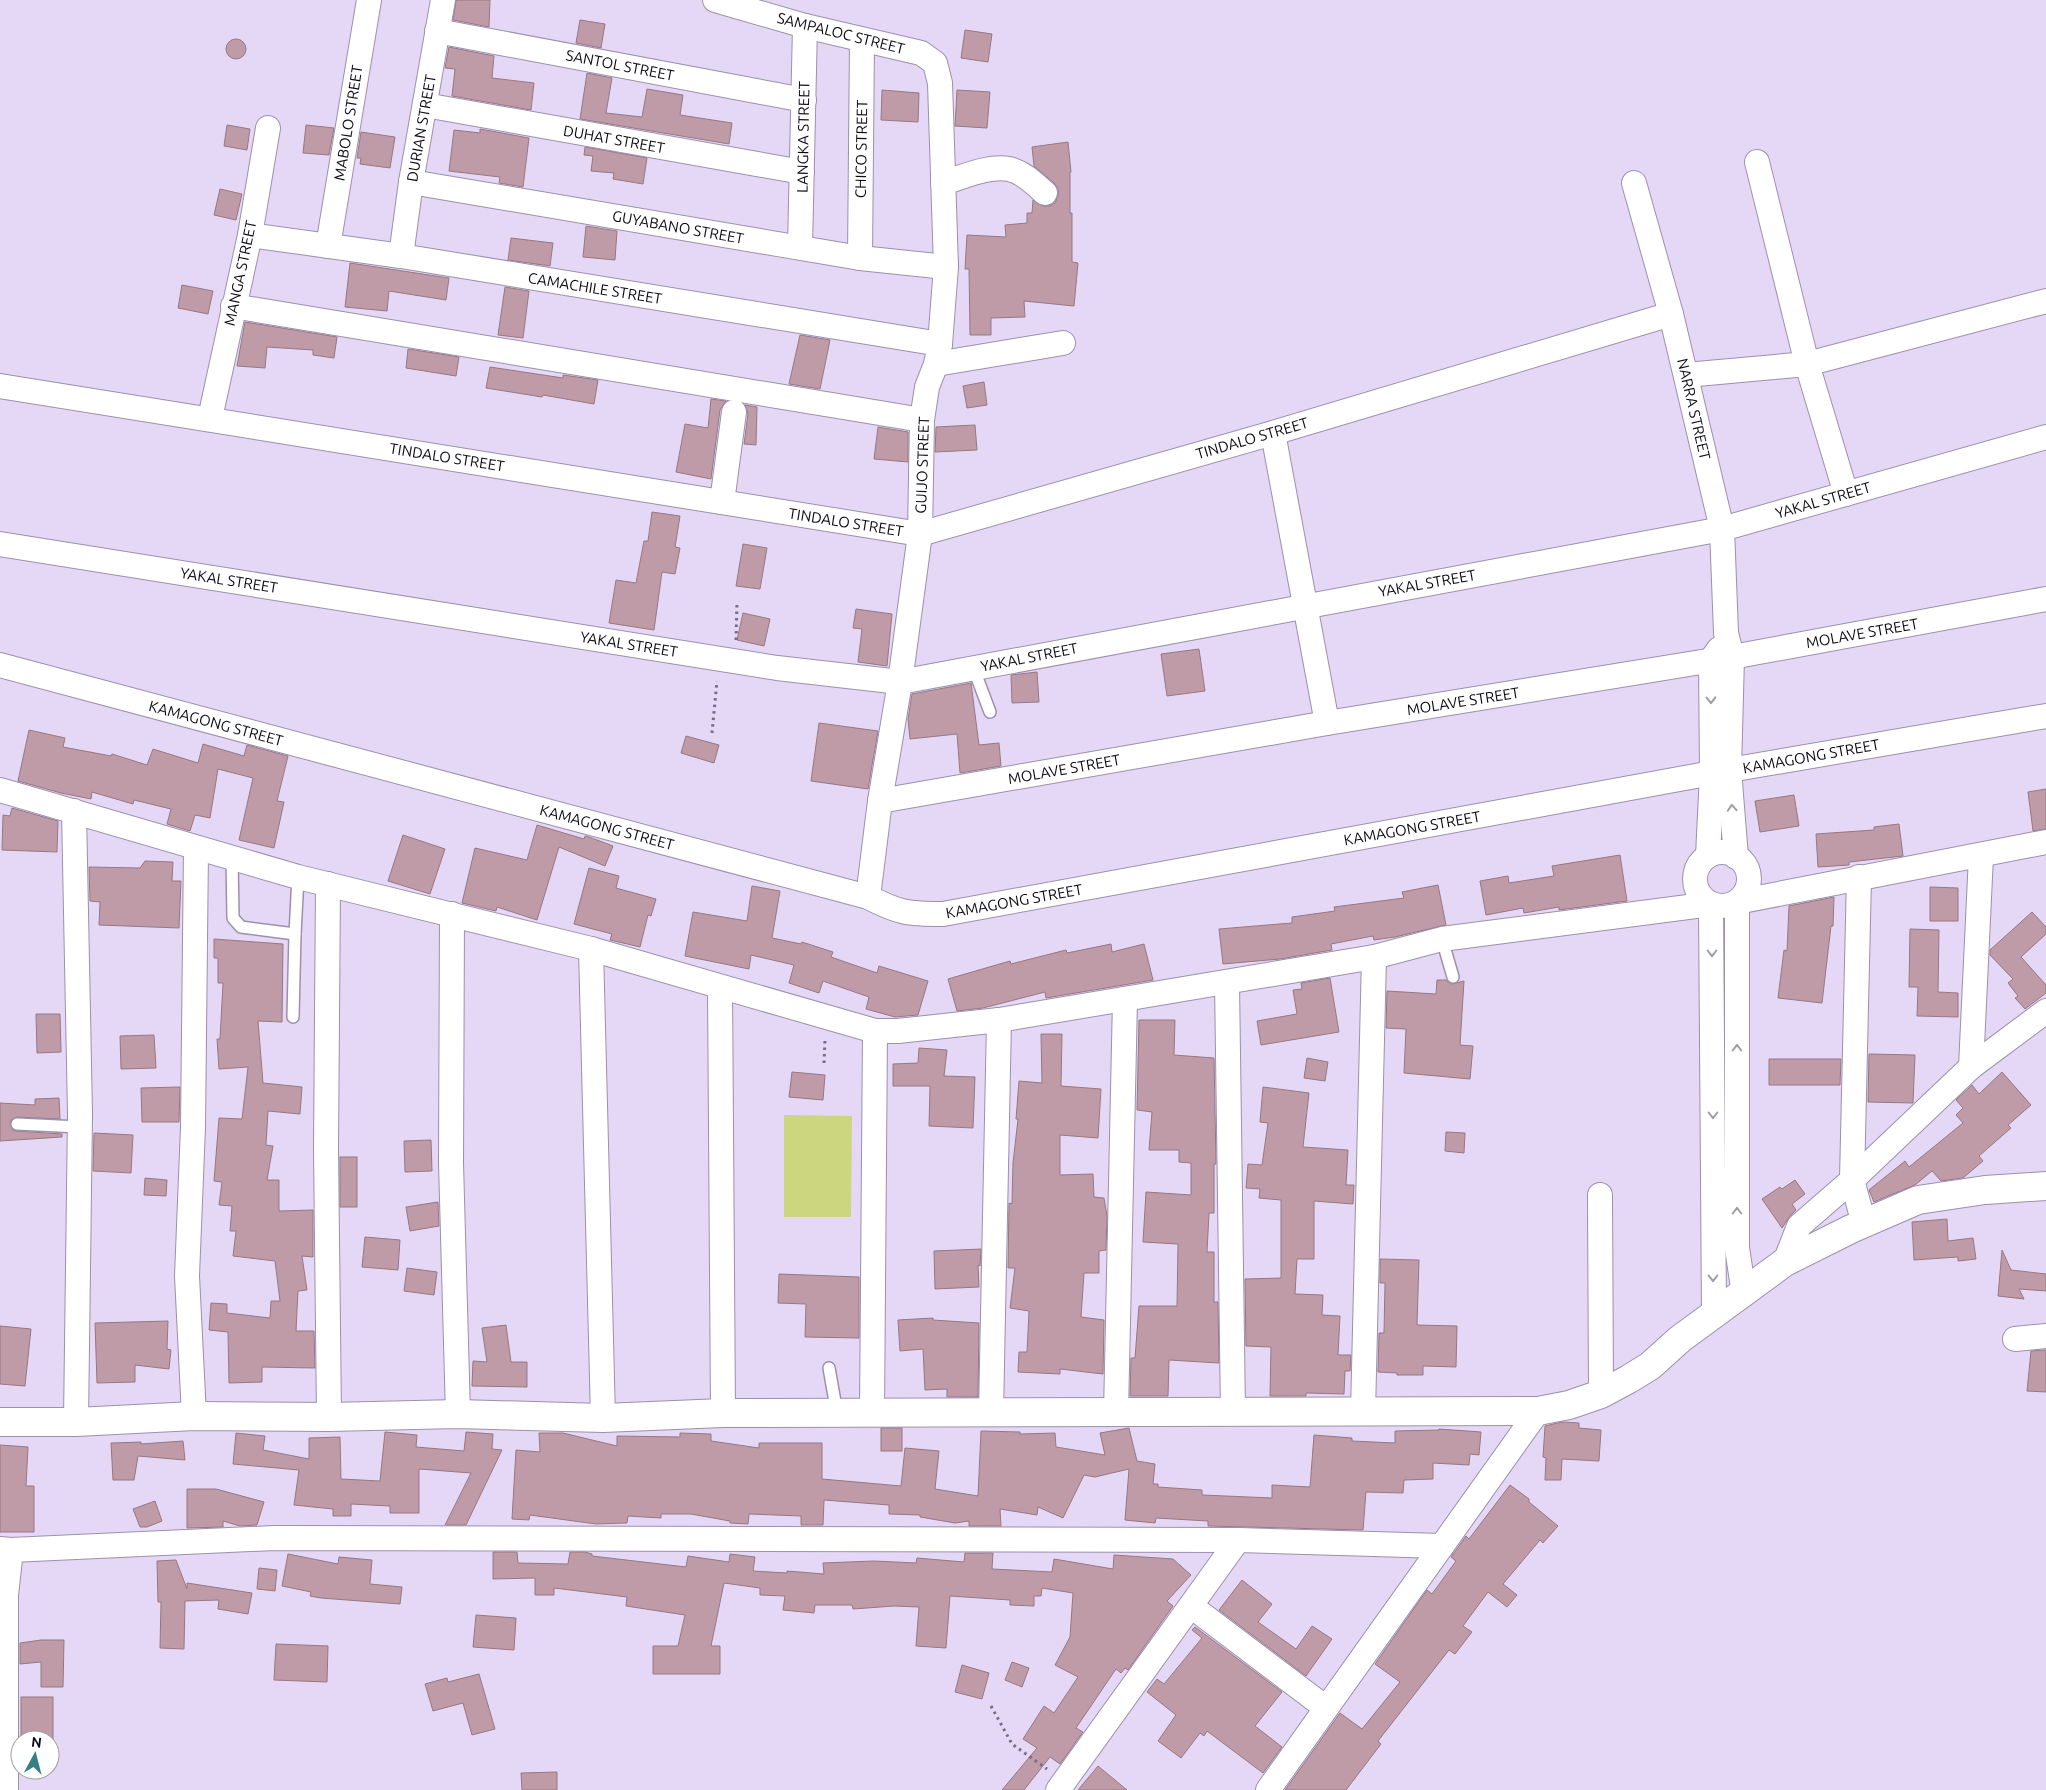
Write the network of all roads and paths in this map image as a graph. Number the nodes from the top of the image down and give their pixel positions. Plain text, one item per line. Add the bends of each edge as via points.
1 (369, 0) edge
2 (443, 0) edge
3 (715, 0) edge
4 (805, 26) junction
5 (437, 31) junction
6 (862, 40) junction
7 (936, 62) joint
8 (804, 100) junction
9 (425, 105) junction
10 (268, 128) dead end
11 (1757, 162) dead end
12 (802, 172) junction
13 (411, 182) junction
14 (943, 183) junction
15 (1634, 183) dead end
16 (1045, 193) dead end
17 (250, 235) junction
18 (328, 246) junction
19 (800, 248) junction
20 (402, 256) junction
21 (860, 258) junction
22 (946, 267) junction
23 (2046, 301) edge
24 (233, 306) junction
25 (1671, 314) junction
26 (1063, 343) dead end
27 (938, 354) junction
28 (1806, 364) junction
29 (1686, 375) junction
30 (0, 386) edge
31 (734, 412) dead end
32 (210, 418) junction
33 (922, 420) junction
34 (1273, 433) junction
35 (2046, 436) edge
36 (1846, 494) junction
37 (722, 502) junction
38 (1722, 529) junction
39 (920, 534) junction
40 (0, 544) edge
41 (2046, 599) edge
42 (737, 603) dead end
43 (1305, 605) junction
44 (1723, 652) junction
45 (727, 660) junction
46 (0, 665) edge
47 (973, 668) junction
48 (900, 682) junction
49 (990, 712) dead end
50 (2046, 716) edge
51 (1327, 723) junction
52 (712, 733) dead end
53 (1721, 772) junction
54 (0, 790) edge
55 (880, 800) junction
56 (74, 811) junction
57 (2046, 842) edge
58 (196, 848) junction
59 (1708, 856) junction
60 (1981, 856) junction
61 (1736, 857) junction
62 (232, 858) junction
63 (298, 877) junction
64 (1859, 877) junction
65 (328, 884) junction
66 (868, 897) junction
67 (1737, 902) junction
68 (1711, 904) junction
69 (452, 914) junction
70 (295, 934) junction
71 (1442, 938) junction
72 (591, 949) junction
73 (1374, 957) junction
74 (1453, 977) dead end
75 (1227, 982) junction
76 (720, 987) junction
77 (1125, 999) junction
78 (2046, 1011) edge
79 (293, 1017) dead end
80 (1000, 1020) junction
81 (875, 1031) junction
82 (1972, 1066) junction
83 (17, 1124) dead end
84 (79, 1126) junction
85 (1852, 1180) junction
86 (2046, 1186) edge
87 (1600, 1195) dead end
88 (1864, 1224) junction
89 (1785, 1262) junction
90 (1744, 1294) junction
91 (1714, 1314) junction
92 (2046, 1336) edge
93 (2015, 1339) dead end
94 (829, 1368) dead end
95 (1601, 1394) junction
96 (1538, 1411) junction
97 (1364, 1412) junction
98 (723, 1413) junction
99 (837, 1413) junction
100 (872, 1413) junction
101 (991, 1413) junction
102 (1116, 1413) junction
103 (1233, 1413) junction
104 (458, 1414) junction
105 (194, 1416) junction
106 (329, 1417) junction
107 (603, 1418) junction
108 (0, 1422) edge
109 (76, 1422) junction
110 (1238, 1540) junction
111 (1442, 1546) junction
112 (6, 1550) edge
113 (1191, 1606) junction
114 (3, 1649) edge
115 (991, 1706) dead end
116 (1326, 1708) junction
117 (1061, 1786) edge
118 (6, 1790) edge
119 (1268, 1790) edge

1 - 18 street, MABOLO STREET
2 - 5 street, DURIAN STREET
3 - 4 street, SAMPALOC STREET
4 - 6 street, SAMPALOC STREET
4 - 8 street, LANGKA STREET
5 - 8 street, SANTOL STREET
5 - 9 street, DURIAN STREET
6 - 7 street, SAMPALOC STREET via 921,53
6 - 21 street, CHICO STREET
7 - 14 street, GUIJO STREET via 940,83
8 - 12 street, LANGKA STREET
9 - 12 street, DUHAT STREET
9 - 13 street, DURIAN STREET
10 - 17 street, MANGA STREET
11 - 28 street
12 - 19 street, LANGKA STREET
13 - 19 street, GUYABANO STREET
13 - 20 street, DURIAN STREET
14 - 16 street via 993,169 1009,169 1031,180
14 - 22 street, GUIJO STREET
15 - 25 street, NARRA STREET
17 - 18 street, CAMACHILE STREET
17 - 24 street, MANGA STREET
18 - 20 street, CAMACHILE STREET
19 - 21 street, GUYABANO STREET
20 - 27 street, CAMACHILE STREET
21 - 22 street, GUYABANO STREET
22 - 27 street, GUIJO STREET
23 - 28 street
24 - 32 street, MANGA STREET
24 - 33 street
25 - 29 street, NARRA STREET
25 - 34 street, TINDALO STREET
26 - 27 street, CAMACHILE STREET
27 - 33 street, GUIJO STREET via 927,387
28 - 29 street
28 - 36 street
29 - 38 street, NARRA STREET
30 - 32 street, TINDALO STREET
31 - 37 street
32 - 37 street, TINDALO STREET
33 - 39 street, GUIJO STREET
34 - 39 street, TINDALO STREET
34 - 43 street
35 - 36 street, YAKAL STREET
36 - 38 street, YAKAL STREET
37 - 39 street, TINDALO STREET
38 - 43 street, YAKAL STREET
38 - 44 street, NARRA STREET
39 - 48 street, GUIJO STREET
40 - 45 street, YAKAL STREET
41 - 44 street, MOLAVE STREET
42 - 45 path
43 - 47 street, YAKAL STREET
43 - 51 street
44 - 51 street, MOLAVE STREET
44 - 53 street, NARRA STREET
45 - 48 street, YAKAL STREET
45 - 52 path
46 - 66 street, KAMAGONG STREET
47 - 48 street, YAKAL STREET
47 - 49 lane
48 - 55 street, GUIJO STREET
50 - 53 street, KAMAGONG STREET
51 - 55 street, MOLAVE STREET
53 - 59 street, NARRA STREET
61 -> 53 street, NARRA STREET
53 - 66 street, KAMAGONG STREET via 943,914 910,914 893,910
54 - 56 street
55 - 66 street, GUIJO STREET
56 - 58 street
56 - 84 street
57 - 60 street
58 - 62 street
58 - 105 street via 193,1127 187,1276
59 - 61 street via 1722,852
59 - 68 street via 1697,868 1695,885 1704,900
60 - 64 street
60 - 82 street
61 - 67 street via 1743,862 1749,879
62 - 63 street
62 - 70 lane via 233,918 241,927
63 - 65 street
63 - 70 lane
64 - 67 street
64 - 85 street
65 - 69 street
65 - 106 street
67 - 68 street via 1720,906
90 -> 67 street via 1737,1248
68 - 71 street
68 -> 91 street
69 - 72 street
69 - 104 street via 451,1163
70 - 79 lane
71 - 73 street
71 - 74 lane
72 - 76 street
72 - 107 street
73 - 75 street
73 - 97 street
75 - 77 street
75 - 103 street
76 - 81 street
76 - 98 street
77 - 80 street
77 - 102 street
78 - 82 street
80 - 81 street
80 - 101 street
81 - 100 street
82 - 85 street
83 - 84 lane
84 - 109 street
85 - 88 street
85 - 89 street via 1799,1226
86 - 88 street via 1985,1190 1918,1200
87 - 95 street
88 - 89 street
89 - 90 street
90 - 91 street
91 - 95 street via 1650,1366
92 - 93 street
94 - 99 lane
95 - 96 street
96 - 97 street
96 - 111 street
97 - 103 street
98 - 99 street
98 - 107 street
99 - 100 street
100 - 101 street
101 - 102 street
102 - 103 street
104 - 106 street
104 - 107 street
105 - 106 street
105 - 109 street
108 - 109 street
110 - 111 street
110 - 112 street via 274,1538
110 - 113 street
111 - 116 street
112 - 114 street
113 - 116 street
113 - 117 street
114 - 118 street
115 - 117 path via 1012,1744
116 - 119 street

